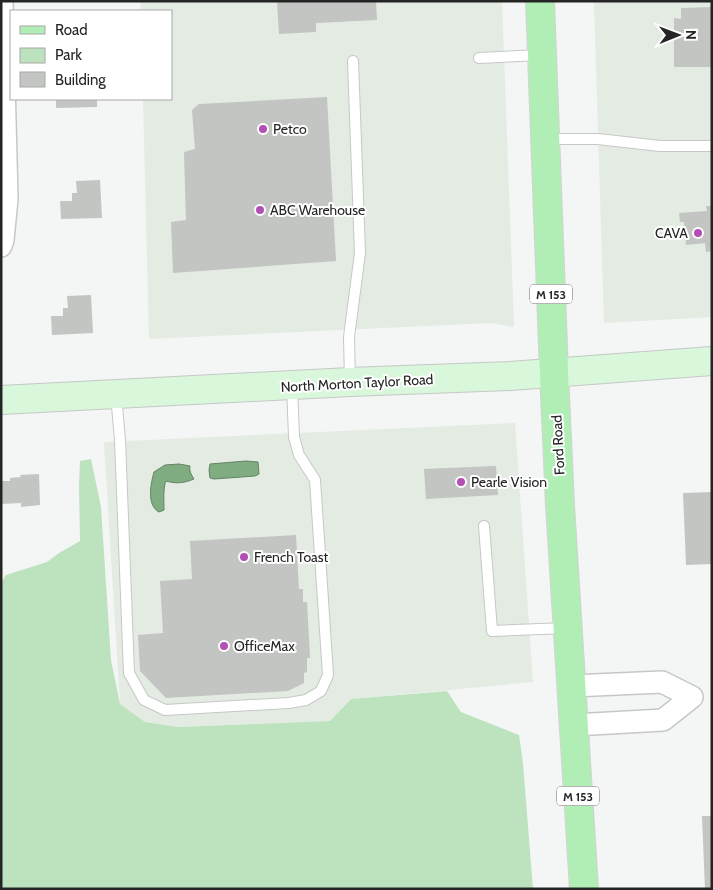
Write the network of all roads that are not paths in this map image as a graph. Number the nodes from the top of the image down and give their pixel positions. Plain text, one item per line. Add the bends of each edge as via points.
1 (2, 1) edge
2 (540, 1) edge
3 (542, 55) junction
4 (480, 58) dead end
5 (353, 61) dead end
6 (545, 139) junction
7 (712, 146) edge
8 (1, 246) edge
9 (712, 361) edge
10 (554, 373) junction
11 (350, 382) junction
12 (292, 385) junction
13 (116, 394) junction
14 (1, 400) edge
15 (484, 526) dead end
16 (568, 628) junction
17 (572, 686) junction
18 (702, 697) edge
19 (574, 726) junction
20 (584, 889) edge

1 - 8 street via 7,199
2 - 3 main road, Ford Road / M 153
3 - 4 lane
3 - 6 main road, Ford Road / M 153
5 - 11 lane via 360,253 349,337
6 - 7 lane
6 - 10 main road, Ford Road / M 153
9 - 10 street, North Morton Taylor Road
10 - 11 street, North Morton Taylor Road
10 - 16 main road, Ford Road / M 153
11 - 12 street, North Morton Taylor Road
12 - 13 street, North Morton Taylor Road
12 - 13 lane via 294,436 299,455 315,480 328,675 321,691 306,700 164,710 144,700 129,673
13 - 14 street, North Morton Taylor Road
15 - 16 lane via 492,630
16 - 17 main road, Ford Road / M 153
17 - 18 street via 662,682
17 - 19 main road, Ford Road / M 153
18 - 19 street via 663,720
19 - 20 main road, Ford Road / M 153

